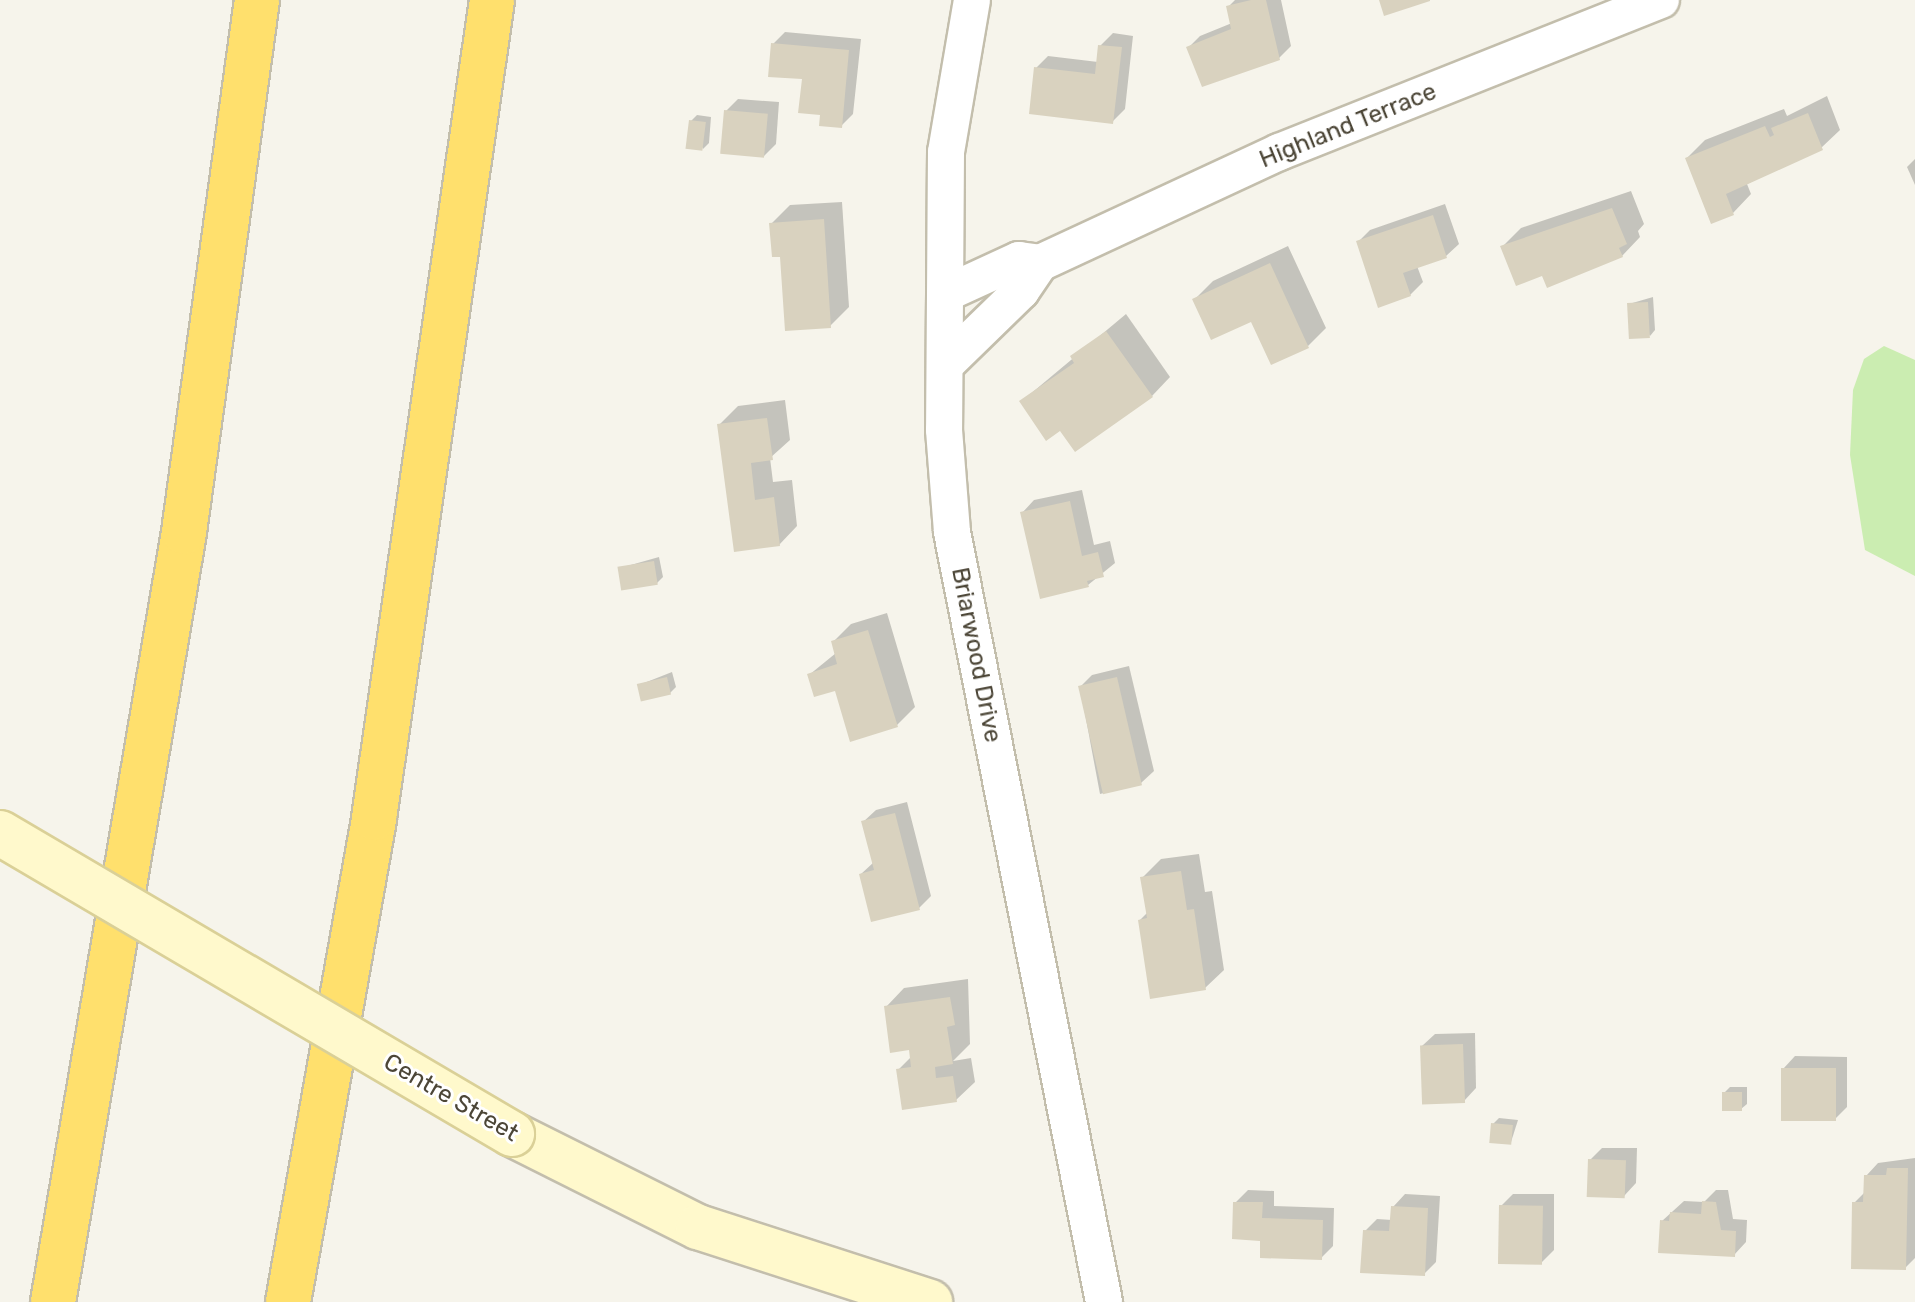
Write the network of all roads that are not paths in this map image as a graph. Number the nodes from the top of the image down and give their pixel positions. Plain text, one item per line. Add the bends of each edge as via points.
1 (257, 0) edge
2 (492, 0) edge
3 (972, 0) edge
4 (1661, 0) edge
5 (1040, 263) junction
6 (949, 292) junction
7 (948, 362) junction
8 (0, 833) edge
9 (53, 1302) edge
10 (288, 1302) edge
11 (930, 1302) edge
12 (1104, 1302) edge

1 - 9 highway via 184,532
2 - 10 highway via 374,818
3 - 6 street, Briarwood Drive via 946,152
4 - 5 street, Highland Terrace via 1279,152
5 - 6 street, Highland Terrace via 1019,260
5 - 7 street, Highland Terrace via 1021,291
6 - 7 street, Briarwood Drive
7 - 12 street, Briarwood Drive via 944,430 952,532
8 - 11 main road, Centre Street, bridge via 512,1134 698,1227

